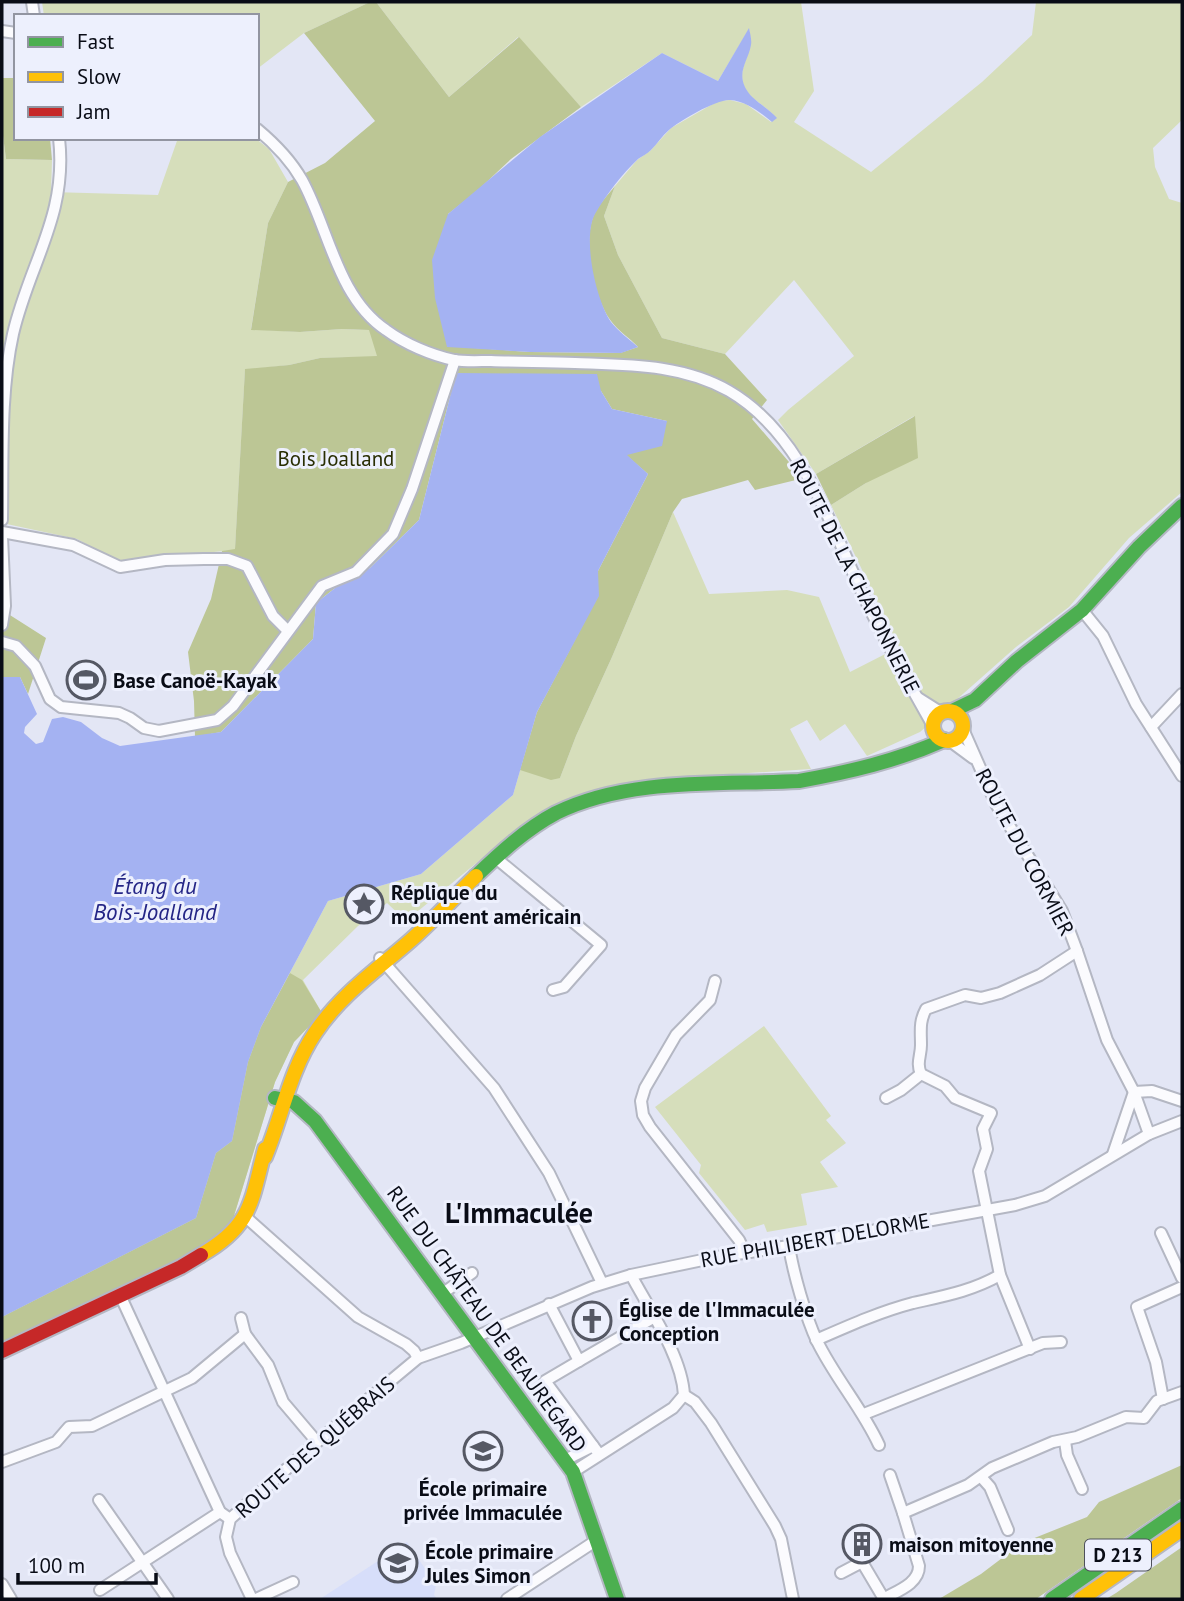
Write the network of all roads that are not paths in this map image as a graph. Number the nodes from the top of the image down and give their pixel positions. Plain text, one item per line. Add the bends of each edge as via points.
1 (259, 131) edge
2 (59, 140) edge
3 (455, 360) junction
4 (1182, 506) edge
5 (2, 520) edge
6 (2, 534) edge
7 (1082, 610) junction
8 (2, 625) edge
9 (288, 631) junction
10 (2, 642) edge
11 (1182, 694) edge
12 (916, 696) junction
13 (975, 700) junction
14 (948, 711) junction
15 (963, 726) junction
16 (1151, 727) junction
17 (940, 734) junction
18 (976, 760) junction
19 (1182, 776) edge
20 (497, 859) junction
21 (466, 888) junction
22 (1077, 951) junction
23 (382, 960) junction
24 (715, 981) dead end
25 (553, 990) dead end
26 (921, 1074) junction
27 (289, 1075) junction
28 (1135, 1091) junction
29 (886, 1098) dead end
30 (1182, 1101) edge
31 (281, 1102) junction
32 (306, 1111) junction
33 (1182, 1121) edge
34 (1149, 1134) junction
35 (1113, 1154) junction
36 (987, 1210) junction
37 (244, 1219) junction
38 (1161, 1233) dead end
39 (789, 1246) junction
40 (745, 1253) junction
41 (472, 1273) dead end
42 (631, 1275) junction
43 (1000, 1275) junction
44 (1182, 1278) edge
45 (602, 1283) junction
46 (1182, 1287) edge
47 (443, 1293) junction
48 (120, 1295) junction
49 (549, 1304) junction
50 (241, 1318) dead end
51 (653, 1318) junction
52 (245, 1335) junction
53 (475, 1337) junction
54 (816, 1340) junction
55 (1061, 1342) dead end
56 (1030, 1349) junction
57 (2, 1351) edge
58 (418, 1358) junction
59 (579, 1361) junction
60 (165, 1392) junction
61 (1182, 1392) edge
62 (684, 1395) junction
63 (1163, 1399) junction
64 (864, 1414) junction
65 (1065, 1441) junction
66 (317, 1442) junction
67 (879, 1445) dead end
68 (596, 1450) junction
69 (2, 1462) edge
70 (569, 1466) junction
71 (890, 1475) dead end
72 (982, 1478) junction
73 (1082, 1489) dead end
74 (99, 1500) dead end
75 (1182, 1509) edge
76 (220, 1512) junction
77 (903, 1513) junction
78 (230, 1519) junction
79 (1182, 1529) edge
80 (1008, 1530) dead end
81 (597, 1540) junction
82 (142, 1563) junction
83 (841, 1573) dead end
84 (293, 1582) dead end
85 (2, 1584) edge
86 (100, 1590) dead end
87 (11, 1599) edge
88 (168, 1599) edge
89 (254, 1599) edge
90 (507, 1599) edge
91 (617, 1599) edge
92 (793, 1599) edge
93 (883, 1599) edge
94 (1052, 1599) edge
95 (1081, 1599) edge

1 - 3 street, ROUTE DE LA CHAPONNERIE via 286,155 303,182 353,296 368,314 413,346
2 - 5 street via 60,185 53,218 7,361
3 - 9 street via 393,534 356,572 322,586
3 - 12 street, ROUTE DE LA CHAPONNERIE via 676,370 729,391 750,406 793,453
4 - 7 main road
6 - 8 street
6 - 9 street via 73,545 120,567 165,560 228,559 247,566 273,616
7 - 13 main road
7 - 16 street via 1103,636
9 - 10 street via 233,706 217,720 159,732 144,729 119,713 55,704 35,666 16,646
11 - 16 street
12 - 14 street
12 - 17 street, ROUTE DE LA CHAPONNERIE
13 - 14 main road
13 - 15 main road
14 - 15 main road via 958,714
14 - 17 main road via 936,717
15 - 17 main road via 958,737
15 - 18 street, ROUTE DU CORMIER
16 - 19 street
17 - 18 street
17 - 20 main road via 908,754 856,770 799,781 639,791 579,804 547,818
18 - 22 street, ROUTE DU CORMIER via 996,804 1062,911
20 - 21 main road
20 - 25 street via 601,945 564,987
21 - 23 main road
21 - 23 main road
22 - 26 street via 1000,993 981,998 965,995 926,1009 920,1025 917,1065
22 - 28 street, ROUTE DU CORMIER via 1107,1040
23 - 27 main road via 315,1032
23 - 45 street via 495,1088 549,1173
24 - 40 street via 710,1000 676,1035 641,1101 650,1127
26 - 29 street
26 - 36 street via 945,1086 956,1098 991,1113 983,1129 987,1149 979,1171
27 - 31 main road
27 - 32 main road, RUE DU CHÂTEAU DE BEAUREGARD
28 - 30 street via 1153,1091
28 - 34 street, ROUTE DU CORMIER
28 - 35 street
31 - 32 main road
31 - 37 main road
32 - 47 main road, RUE DU CHÂTEAU DE BEAUREGARD
33 - 34 street, RUE PHILIBERT DELORME
34 - 35 street, RUE PHILIBERT DELORME
35 - 36 street, RUE PHILIBERT DELORME via 1045,1196
36 - 39 street, RUE PHILIBERT DELORME
36 - 43 street
37 - 48 main road via 208,1252
37 - 58 street via 358,1317 406,1344
38 - 44 street
39 - 40 street, RUE PHILIBERT DELORME
39 - 54 street
40 - 42 street, RUE PHILIBERT DELORME
41 - 47 street
42 - 45 street, RUE PHILIBERT DELORME
42 - 51 street
43 - 54 street via 956,1295 872,1315
43 - 56 street
45 - 49 street, RUE PHILIBERT DELORME
46 - 63 street via 1137,1307
47 - 53 main road, RUE DU CHÂTEAU DE BEAUREGARD
48 - 57 main road
48 - 60 street
49 - 53 street, RUE PHILIBERT DELORME
49 - 59 street
50 - 52 street
51 - 59 street
51 - 62 street via 668,1344
52 - 60 street via 192,1378
52 - 66 street via 268,1365 283,1402
53 - 58 street, ROUTE DES QUÉBRAIS
53 - 70 main road, RUE DU CHÂTEAU DE BEAUREGARD
54 - 64 street
55 - 56 street
56 - 64 street
58 - 66 street, ROUTE DES QUÉBRAIS
59 - 68 street via 545,1381
60 - 69 street via 92,1426 64,1423 56,1442
60 - 76 street
61 - 63 street
62 - 68 street via 673,1408
62 - 92 street via 711,1423 775,1526
63 - 65 street via 1144,1418 1126,1417
64 - 67 street
65 - 72 street via 992,1468
65 - 73 street
66 - 78 street, ROUTE DES QUÉBRAIS
68 - 70 street
70 - 81 main road, RUE DU CHÂTEAU DE BEAUREGARD
71 - 77 street
72 - 77 street
72 - 80 street
74 - 82 street
75 - 94 main road, D 213
76 - 78 street
76 - 82 street
77 - 93 street via 919,1574
78 - 89 street, ROUTE DES QUÉBRAIS via 226,1537 230,1553
79 - 95 main road, D 213
81 - 90 street
81 - 91 main road, RUE DU CHÂTEAU DE BEAUREGARD
82 - 86 street
82 - 88 street
83 - 93 street via 862,1562
84 - 89 street
85 - 87 street

